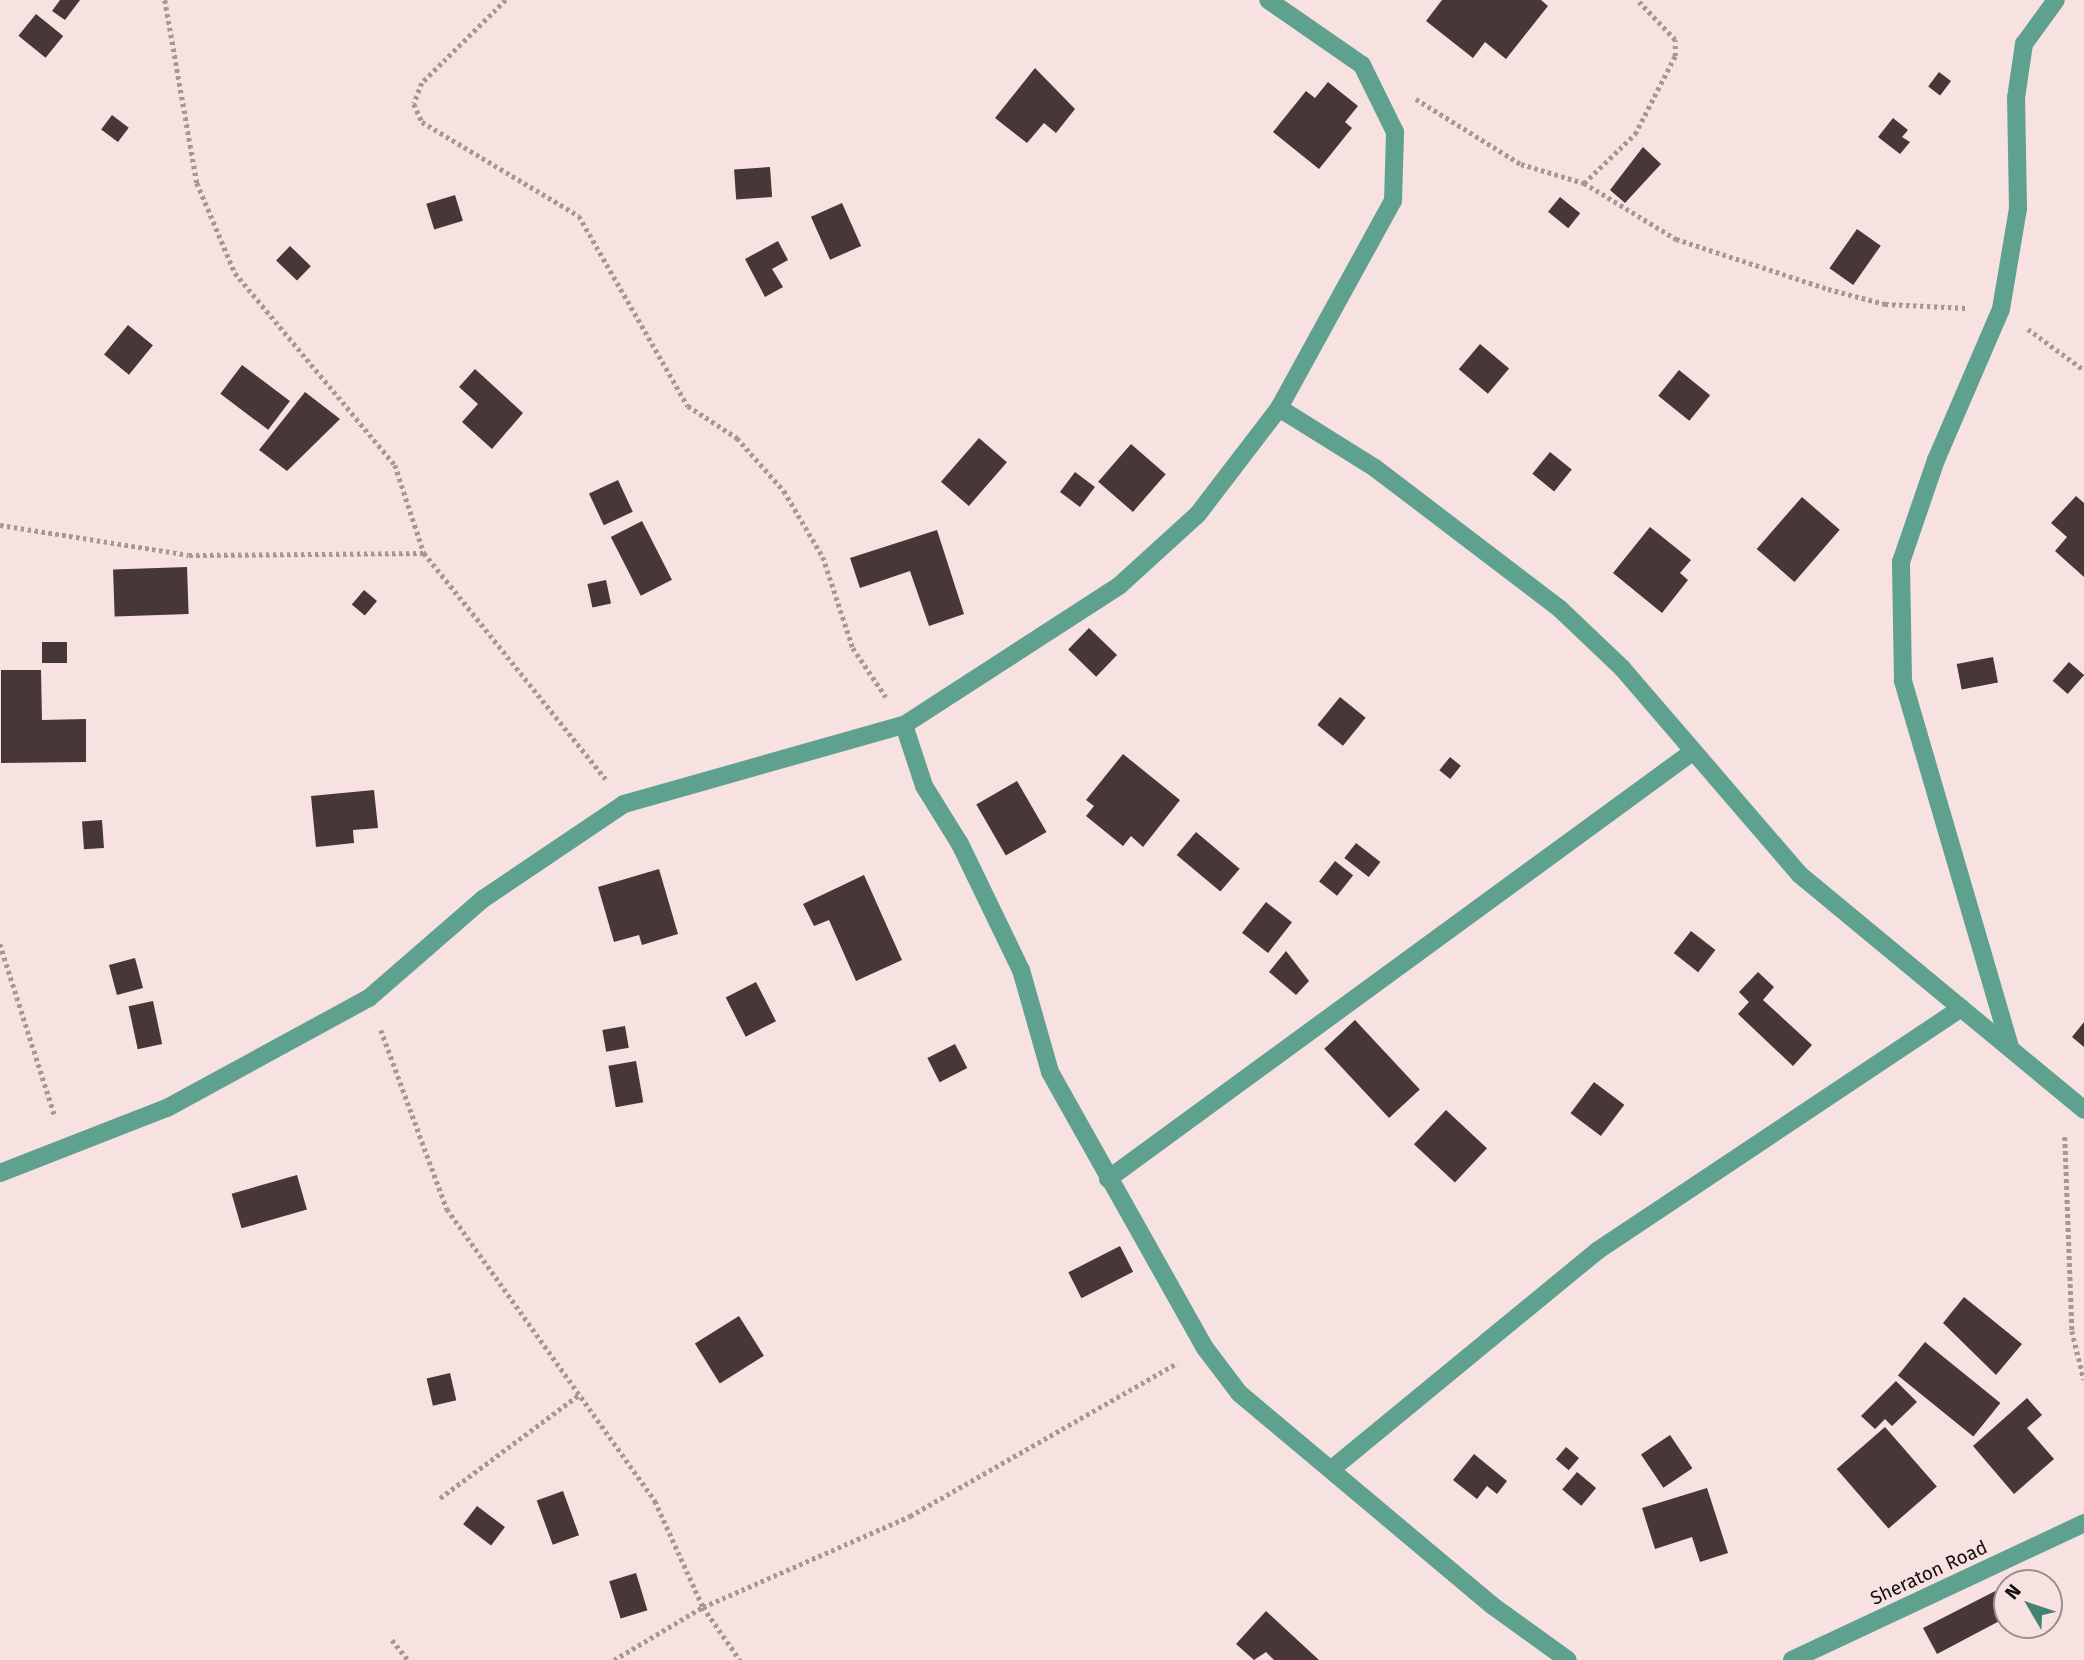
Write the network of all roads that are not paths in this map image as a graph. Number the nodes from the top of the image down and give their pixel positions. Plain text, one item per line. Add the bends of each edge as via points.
1 (1268, 0) edge
2 (2056, 0) edge
3 (1279, 408) junction
4 (904, 724) junction
5 (1691, 753) junction
6 (1961, 1008) junction
7 (2010, 1047) junction
8 (2084, 1110) edge
9 (0, 1173) edge
10 (1108, 1179) junction
11 (1333, 1468) junction
12 (2084, 1523) edge
13 (1568, 1660) edge
14 (1792, 1660) edge

1 - 3 street via 1362,65 1395,132 1393,201
2 - 7 street via 2024,44 2016,98 2018,209 2001,309 1902,562 1903,680
3 - 4 street via 1198,514 1120,585
3 - 5 street via 1376,468 1560,609 1622,668
4 - 9 street via 624,804 484,900 369,998 167,1108
4 - 10 street via 924,786 960,844 1021,970 1050,1072
5 - 6 street via 1799,874
5 - 10 street
6 - 7 street
6 - 11 street via 1597,1251
7 - 8 street
10 - 11 street via 1205,1348 1239,1393
11 - 13 street via 1493,1606
12 - 14 street, Sheraton Road

